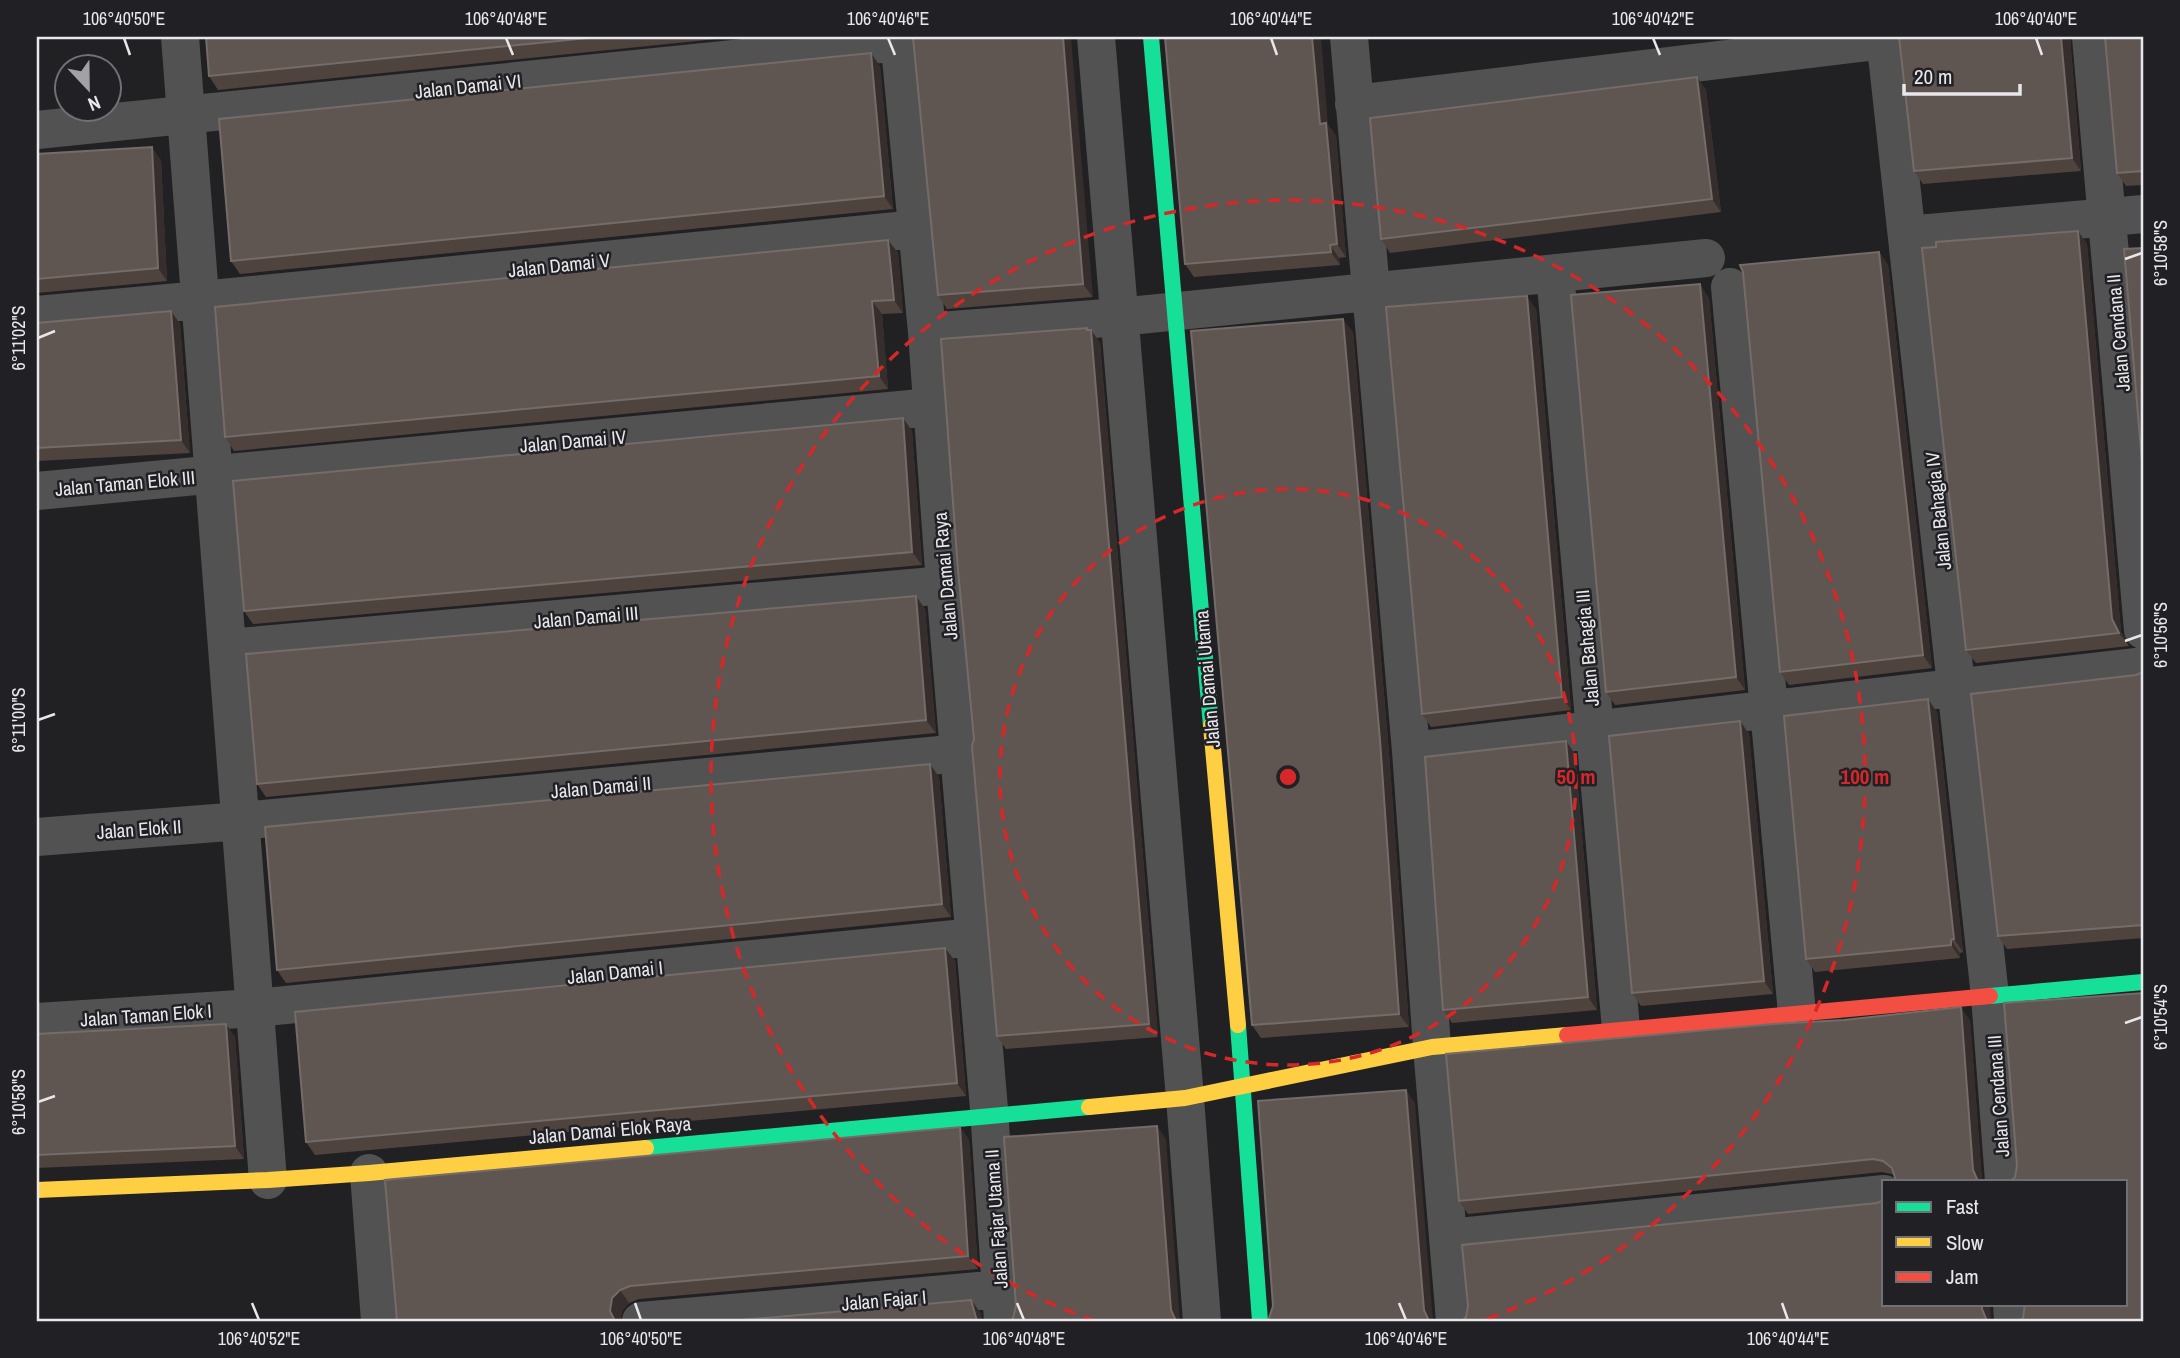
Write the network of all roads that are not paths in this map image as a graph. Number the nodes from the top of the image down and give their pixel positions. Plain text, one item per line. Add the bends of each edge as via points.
1 (180, 37) edge
2 (1096, 37) edge
3 (1151, 37) edge
4 (1349, 37) edge
5 (2091, 37) edge
6 (1885, 38) edge
7 (900, 39) edge
8 (1354, 104) junction
9 (186, 115) junction
10 (37, 130) edge
11 (2125, 216) edge
12 (917, 229) junction
13 (1907, 235) junction
14 (1706, 258) dead end
15 (1555, 273) junction
16 (1730, 287) dead end
17 (1371, 292) junction
18 (201, 300) junction
19 (1173, 312) junction
20 (37, 314) edge
21 (1119, 317) junction
22 (927, 332) junction
23 (932, 407) junction
24 (214, 475) junction
25 (37, 491) edge
26 (944, 585) junction
27 (2143, 630) edge
28 (227, 648) junction
29 (2143, 666) edge
30 (1957, 687) junction
31 (1768, 709) junction
32 (1593, 730) junction
33 (1411, 751) junction
34 (961, 753) junction
35 (241, 821) junction
36 (37, 837) edge
37 (975, 937) junction
38 (2143, 982) edge
39 (1990, 998) junction
40 (255, 1008) junction
41 (1797, 1013) junction
42 (37, 1022) edge
43 (1620, 1026) junction
44 (1432, 1047) junction
45 (1243, 1086) junction
46 (1185, 1098) junction
47 (990, 1116) junction
48 (369, 1173) junction
49 (268, 1180) junction
50 (2004, 1180) edge
51 (37, 1191) edge
52 (1882, 1194) edge
53 (1449, 1238) junction
54 (1002, 1305) edge
55 (380, 1321) edge
56 (641, 1321) edge
57 (1202, 1321) edge
58 (1259, 1321) edge
59 (1455, 1321) edge

1 - 9 street
2 - 21 street
3 - 19 street, Jalan Damai Utama
4 - 8 street
5 - 11 street, Jalan Cendana II
6 - 8 street
6 - 13 street, Jalan Bahagia IV
7 - 9 street, Jalan Damai VI
7 - 12 street, Jalan Damai Raya
8 - 17 street
9 - 10 street, Jalan Damai VI
9 - 18 street
11 - 13 street
11 - 27 street, Jalan Cendana II
12 - 18 street, Jalan Damai V
12 - 22 street, Jalan Damai Raya
13 - 30 street, Jalan Bahagia IV
14 - 15 street
15 - 17 street
15 - 32 street, Jalan Bahagia III
16 - 31 street
17 - 19 street
17 - 33 street
18 - 20 street, Jalan Damai V
18 - 24 street
19 - 21 street
19 - 45 street, Jalan Damai Utama
21 - 22 street
21 - 46 street
22 - 23 street, Jalan Damai Raya
23 - 24 street, Jalan Damai IV
23 - 26 street, Jalan Damai Raya
24 - 25 street, Jalan Taman Elok III
24 - 28 street
26 - 28 street, Jalan Damai III
26 - 34 street, Jalan Damai Raya
28 - 35 street
29 - 30 street
30 - 31 street
30 - 39 street, Jalan Bahagia IV
31 - 32 street
31 - 41 street
32 - 33 street
32 - 43 street, Jalan Bahagia III
33 - 44 street
34 - 35 street, Jalan Damai II
34 - 37 street, Jalan Damai Raya
35 - 36 street, Jalan Elok II
35 - 40 street
37 - 40 street, Jalan Damai I
37 - 47 street, Jalan Damai Raya
38 - 39 street, Jalan Damai Elok Raya
39 - 41 street, Jalan Damai Elok Raya
39 - 50 street, Jalan Cendana III
40 - 42 street, Jalan Taman Elok I
40 - 49 street
41 - 43 street, Jalan Damai Elok Raya
43 - 44 street, Jalan Damai Elok Raya
44 - 45 street, Jalan Damai Elok Raya
44 - 53 street
45 - 46 street, Jalan Damai Elok Raya
45 - 58 street, Jalan Damai Utama
46 - 47 street, Jalan Damai Elok Raya
46 - 57 street
47 - 48 street, Jalan Damai Elok Raya
47 - 54 street, Jalan Fajar Utama II
48 - 49 street, Jalan Damai Elok Raya
48 - 55 street
49 - 51 street, Jalan Damai Elok Raya
52 - 53 street
53 - 59 street
54 - 56 street, Jalan Fajar I

